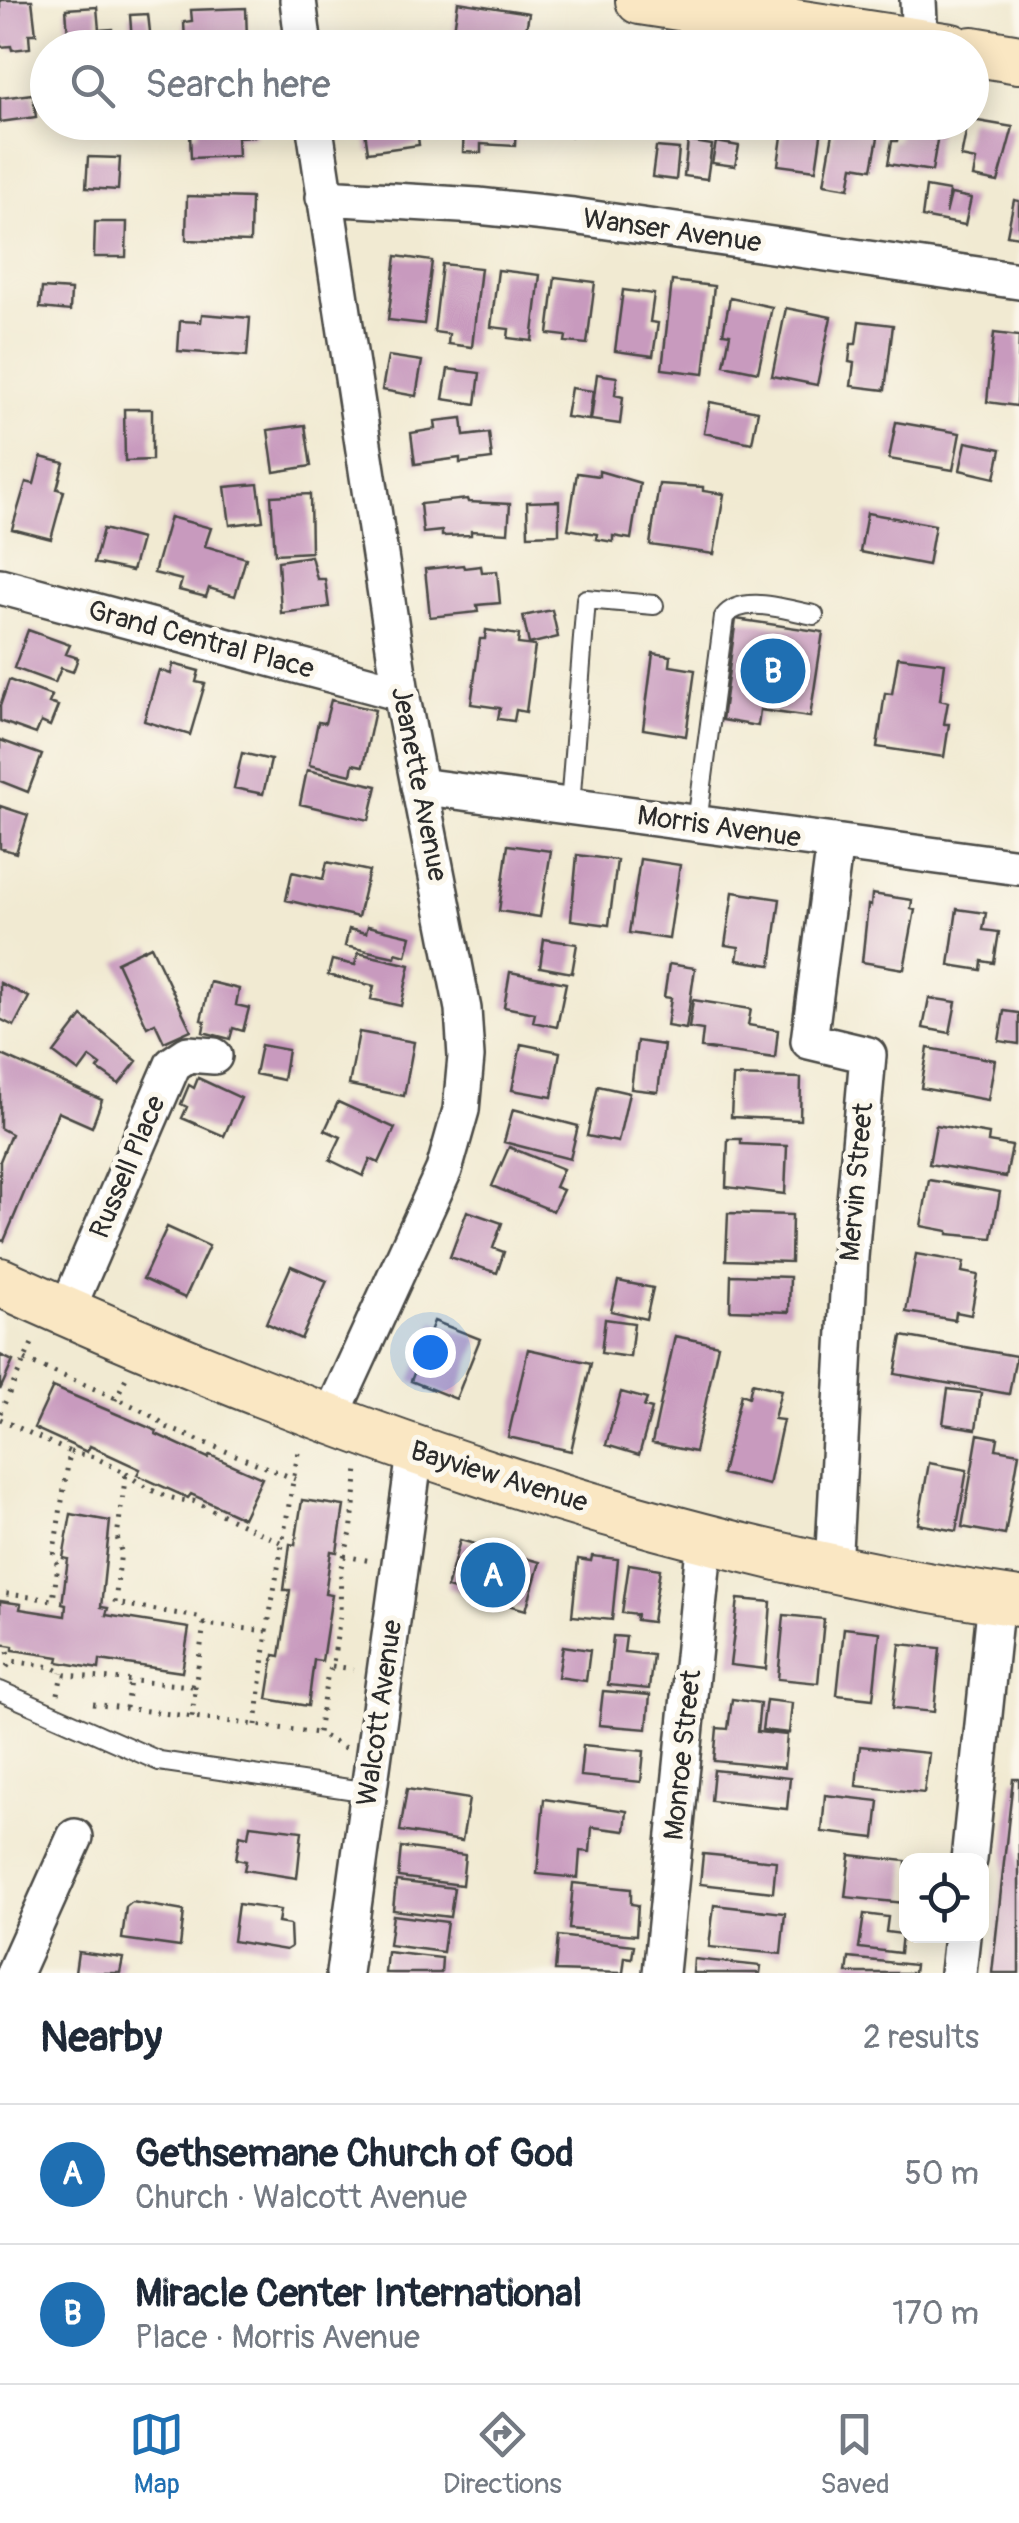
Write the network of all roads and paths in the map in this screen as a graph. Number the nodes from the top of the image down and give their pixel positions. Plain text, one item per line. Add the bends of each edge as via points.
1 (298, 0) edge
2 (640, 0) edge
3 (302, 30) edge
4 (930, 30) edge
5 (989, 54) edge
6 (1019, 59) edge
7 (316, 140) edge
8 (324, 197) junction
9 (1019, 281) edge
10 (2, 592) edge
11 (654, 606) dead end
12 (814, 614) dead end
13 (402, 693) junction
14 (419, 786) junction
15 (570, 806) junction
16 (697, 824) junction
17 (835, 842) junction
18 (1019, 867) edge
19 (214, 1056) dead end
20 (0, 1282) edge
21 (51, 1322) junction
22 (24, 1360) junction
23 (129, 1372) dead end
24 (115, 1400) junction
25 (0, 1416) edge
26 (314, 1430) junction
27 (70, 1452) junction
28 (415, 1453) junction
29 (359, 1462) dead end
30 (126, 1473) junction
31 (295, 1479) junction
32 (705, 1538) junction
33 (280, 1542) junction
34 (344, 1556) junction
35 (375, 1561) dead end
36 (833, 1568) junction
37 (0, 1593) edge
38 (1008, 1601) edge
39 (204, 1624) junction
40 (267, 1631) junction
41 (0, 1647) edge
42 (11, 1661) junction
43 (332, 1666) junction
44 (0, 1668) edge
45 (360, 1670) dead end
46 (62, 1672) junction
47 (130, 1681) junction
48 (0, 1690) edge
49 (195, 1691) junction
50 (71, 1700) dead end
51 (85, 1704) dead end
52 (126, 1708) junction
53 (192, 1718) junction
54 (256, 1725) junction
55 (318, 1733) junction
56 (350, 1750) dead end
57 (369, 1792) junction
58 (75, 1837) dead end
59 (970, 1853) edge
60 (961, 1943) edge
61 (14, 1973) edge
62 (344, 1973) edge
63 (661, 1973) edge
64 (958, 1973) edge

1 - 3 street
2 - 4 street
5 - 6 street
7 - 8 street, Jeanette Avenue
8 - 9 street, Wanser Avenue via 573,216
8 - 13 street, Jeanette Avenue
10 - 13 street, Grand Central Place
11 - 15 lane via 586,599
12 - 16 lane via 752,604 724,617
13 - 14 street, Jeanette Avenue
14 - 15 street, Morris Avenue
14 - 26 street, Jeanette Avenue via 463,1009 461,1110 444,1170
15 - 16 street, Morris Avenue
16 - 17 street, Morris Avenue
17 - 18 street, Morris Avenue
17 - 36 street, Mervin Street via 809,1041 868,1055
19 - 21 street, Russell Place via 188,1054 173,1064
20 - 21 street, Bayview Avenue
21 - 22 path
21 - 26 street, Bayview Avenue
22 - 24 path
22 - 25 path
23 - 24 path
24 - 31 path
25 - 27 path
26 - 28 street, Bayview Avenue
26 - 31 path
27 - 30 path
27 - 37 path via 53,1556 53,1600
28 - 32 street, Bayview Avenue
28 - 57 street, Walcott Avenue
29 - 34 path
30 - 33 path
30 - 39 path via 115,1604 198,1616
31 - 33 path
32 - 36 street, Bayview Avenue
32 - 63 street, Monroe Street
33 - 40 path
34 - 35 path
34 - 43 path
36 - 38 street, Bayview Avenue
38 - 59 street
39 - 40 path
39 - 49 path
40 - 54 path
41 - 42 path
42 - 44 path
42 - 46 path
43 - 45 path
43 - 55 path
46 - 47 path
46 - 50 path via 58,1694
47 - 49 path
47 - 52 path
48 - 57 lane via 159,1761
49 - 53 path
51 - 52 path
52 - 53 path
53 - 54 path
54 - 55 path
55 - 56 path
57 - 62 street, Walcott Avenue
58 - 61 street
60 - 64 street

